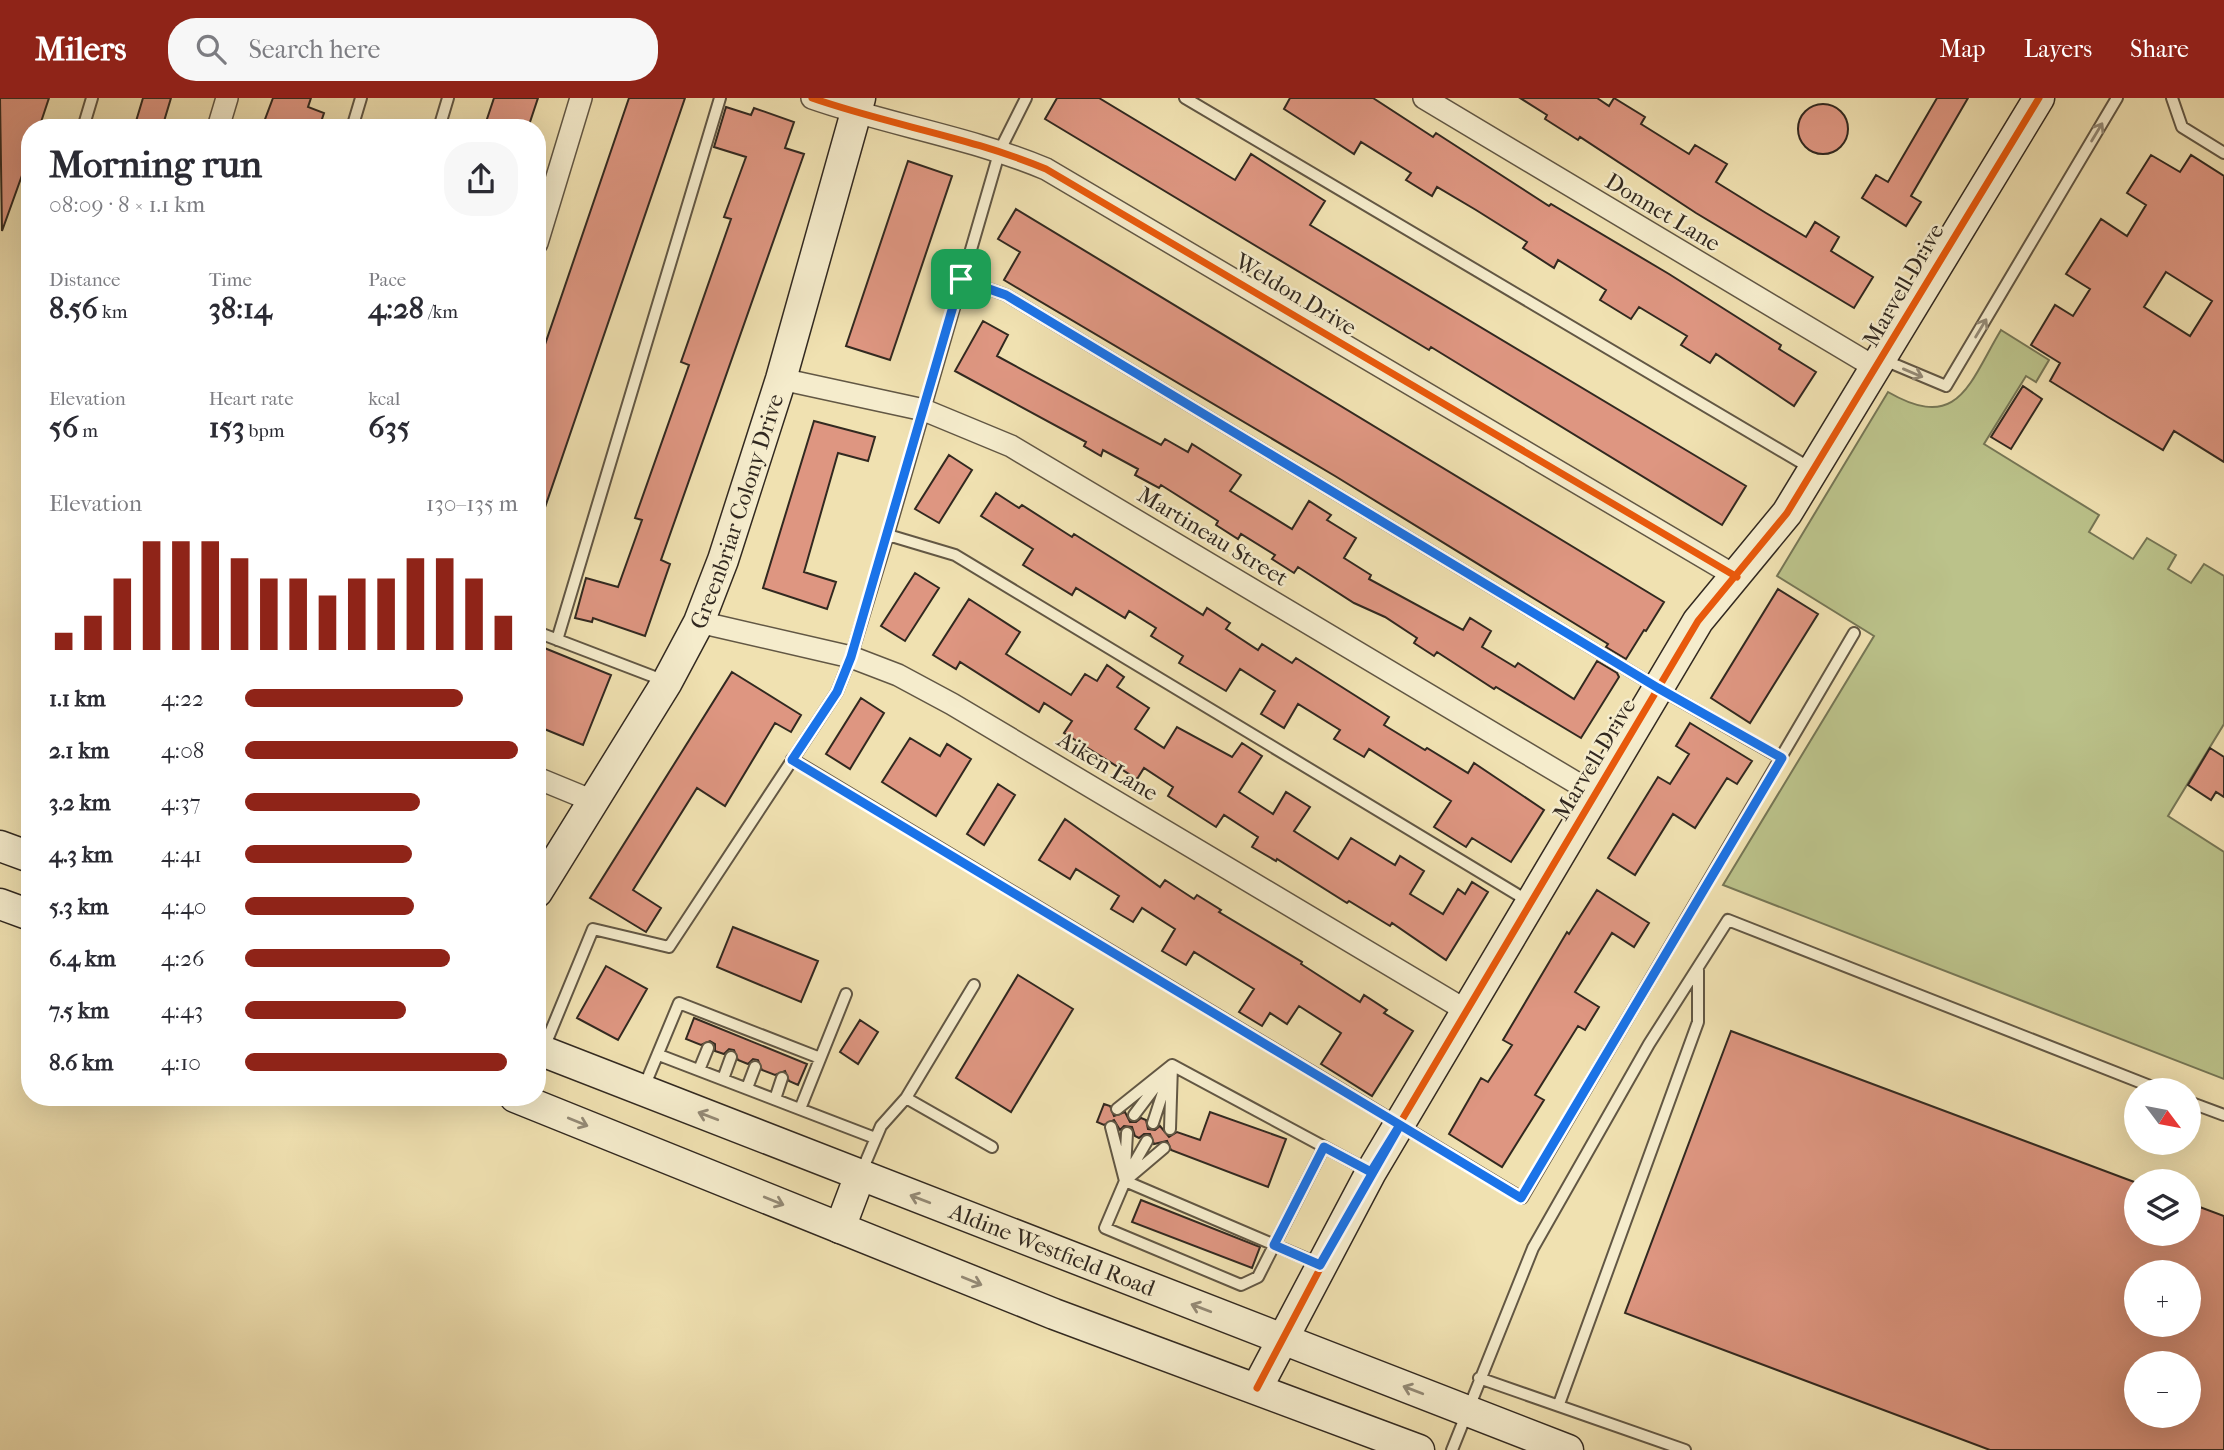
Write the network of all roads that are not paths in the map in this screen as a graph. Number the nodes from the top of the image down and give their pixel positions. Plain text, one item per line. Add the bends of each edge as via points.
1 (92, 98) edge
2 (227, 98) edge
3 (361, 98) edge
4 (448, 98) edge
5 (581, 98) edge
6 (720, 98) edge
7 (812, 98) edge
8 (1026, 98) edge
9 (1185, 98) edge
10 (1424, 98) edge
11 (2039, 98) edge
12 (2117, 98) edge
13 (2172, 98) edge
14 (857, 106) edge
15 (1456, 106) edge
16 (86, 119) edge
17 (221, 119) edge
18 (355, 119) edge
19 (442, 119) edge
20 (1000, 150) junction
21 (2224, 153) edge
22 (546, 213) edge
23 (961, 279) junction
24 (1879, 364) junction
25 (781, 379) junction
26 (924, 410) junction
27 (1813, 470) junction
28 (888, 535) junction
29 (1737, 577) junction
30 (699, 622) junction
31 (1854, 633) dead end
32 (546, 636) edge
33 (557, 640) junction
34 (851, 657) junction
35 (667, 682) junction
36 (1658, 688) junction
37 (1782, 758) junction
38 (792, 760) junction
39 (546, 782) edge
40 (1595, 794) junction
41 (593, 801) junction
42 (0, 846) edge
43 (21, 854) edge
44 (546, 877) edge
45 (1531, 902) junction
46 (0, 904) edge
47 (21, 912) edge
48 (1698, 968) junction
49 (974, 985) dead end
50 (846, 994) dead end
51 (1467, 1011) junction
52 (546, 1036) edge
53 (708, 1048) dead end
54 (546, 1052) edge
55 (659, 1055) junction
56 (731, 1057) dead end
57 (820, 1058) junction
58 (1172, 1065) junction
59 (755, 1067) dead end
60 (699, 1070) junction
61 (782, 1078) dead end
62 (2130, 1078) edge
63 (723, 1079) junction
64 (747, 1088) junction
65 (643, 1090) junction
66 (906, 1098) junction
67 (775, 1099) junction
68 (537, 1106) edge
69 (2202, 1107) edge
70 (800, 1108) junction
71 (1117, 1109) dead end
72 (1134, 1115) dead end
73 (2224, 1115) edge
74 (1153, 1123) dead end
75 (1400, 1125) junction
76 (1111, 1127) dead end
77 (1170, 1129) dead end
78 (1127, 1133) dead end
79 (876, 1138) junction
80 (1147, 1141) dead end
81 (992, 1147) dead end
82 (1324, 1147) junction
83 (1164, 1148) dead end
84 (1371, 1172) junction
85 (860, 1175) junction
86 (1125, 1181) junction
87 (840, 1228) junction
88 (1274, 1245) junction
89 (1320, 1265) junction
90 (1282, 1340) junction
91 (1479, 1378) junction
92 (1257, 1388) junction
93 (1559, 1404) junction
94 (1466, 1411) junction
95 (1419, 1450) edge
96 (1452, 1450) edge
97 (1568, 1450) edge
98 (1685, 1450) edge

1 - 16 lane
2 - 17 street
3 - 18 lane
4 - 19 lane
5 - 22 street
6 - 33 lane
7 - 14 street, Weldon Drive
8 - 20 lane
9 - 27 lane
10 - 15 street, Donnet Lane
11 - 24 street, Marvell Drive
24 -> 12 lane via 1946,386
13 - 21 lane via 2182,127
14 - 20 street, Weldon Drive
14 - 25 street, Greenbriar Colony Drive
15 - 24 street, Donnet Lane
20 - 23 lane
20 - 29 street, Weldon Drive via 1046,169
23 - 26 lane
23 - 36 lane via 1006,295
24 - 27 street, Marvell Drive
25 - 26 street, Martineau Street
25 - 30 street, Greenbriar Colony Drive
26 - 28 lane
26 - 40 street, Martineau Street via 1011,446
27 - 29 street, Marvell Drive via 1787,513
28 - 34 lane
28 - 45 lane via 955,555
29 - 36 street, Marvell Drive via 1698,621
30 - 34 street, Aiken Lane
30 - 35 street, Greenbriar Colony Drive
31 - 37 lane
32 - 33 lane
33 - 35 lane
34 - 38 lane via 837,692
34 - 51 street, Aiken Lane via 898,675 952,704
35 - 41 street, Greenbriar Colony Drive
36 - 37 lane
36 - 40 street, Marvell Drive
37 - 75 lane via 1521,1198
38 - 52 lane via 669,947 593,929
38 - 75 lane
39 - 41 street
40 - 45 street, Marvell Drive
41 - 44 street, Greenbriar Colony Drive
42 - 43 street
45 - 51 street, Marvell Drive
46 - 47 street
48 - 62 lane via 1728,920
48 - 91 lane via 1649,1044 1533,1248
48 - 93 lane via 1698,1022
49 - 66 lane
50 - 57 lane
51 - 75 street, Marvell Drive
53 - 60 lane
54 - 65 street, Aldine Westfield Road
55 - 57 lane via 680,1003 765,1042
55 - 60 lane
55 - 65 lane
56 - 63 lane
57 - 70 lane
58 - 71 lane
58 - 72 lane
58 - 74 lane
58 - 77 lane
58 - 82 lane
59 - 64 lane
60 - 63 lane
61 - 67 lane
63 - 64 lane
64 - 67 lane
85 -> 65 street, Aldine Westfield Road
66 - 79 lane
66 - 81 lane
67 - 70 lane
68 -> 87 street
69 - 73 lane
70 - 79 lane
75 - 84 street, Marvell Drive
76 - 86 lane
78 - 86 lane
79 - 85 lane
80 - 86 lane
82 - 84 lane
82 - 88 lane
83 - 86 lane
84 - 89 street, Marvell Drive
85 - 87 street
90 -> 85 street, Aldine Westfield Road
86 - 88 lane
86 - 88 lane via 1105,1228 1241,1285 1258,1277
87 -> 92 street via 1054,1314
88 - 89 lane
89 - 90 street, Marvell Drive
90 - 92 street, Marvell Drive
94 -> 90 street, Aldine Westfield Road
91 - 93 lane
91 - 94 lane
92 - 95 street
93 - 98 lane
94 - 96 lane
94 - 97 street, Aldine Westfield Road

